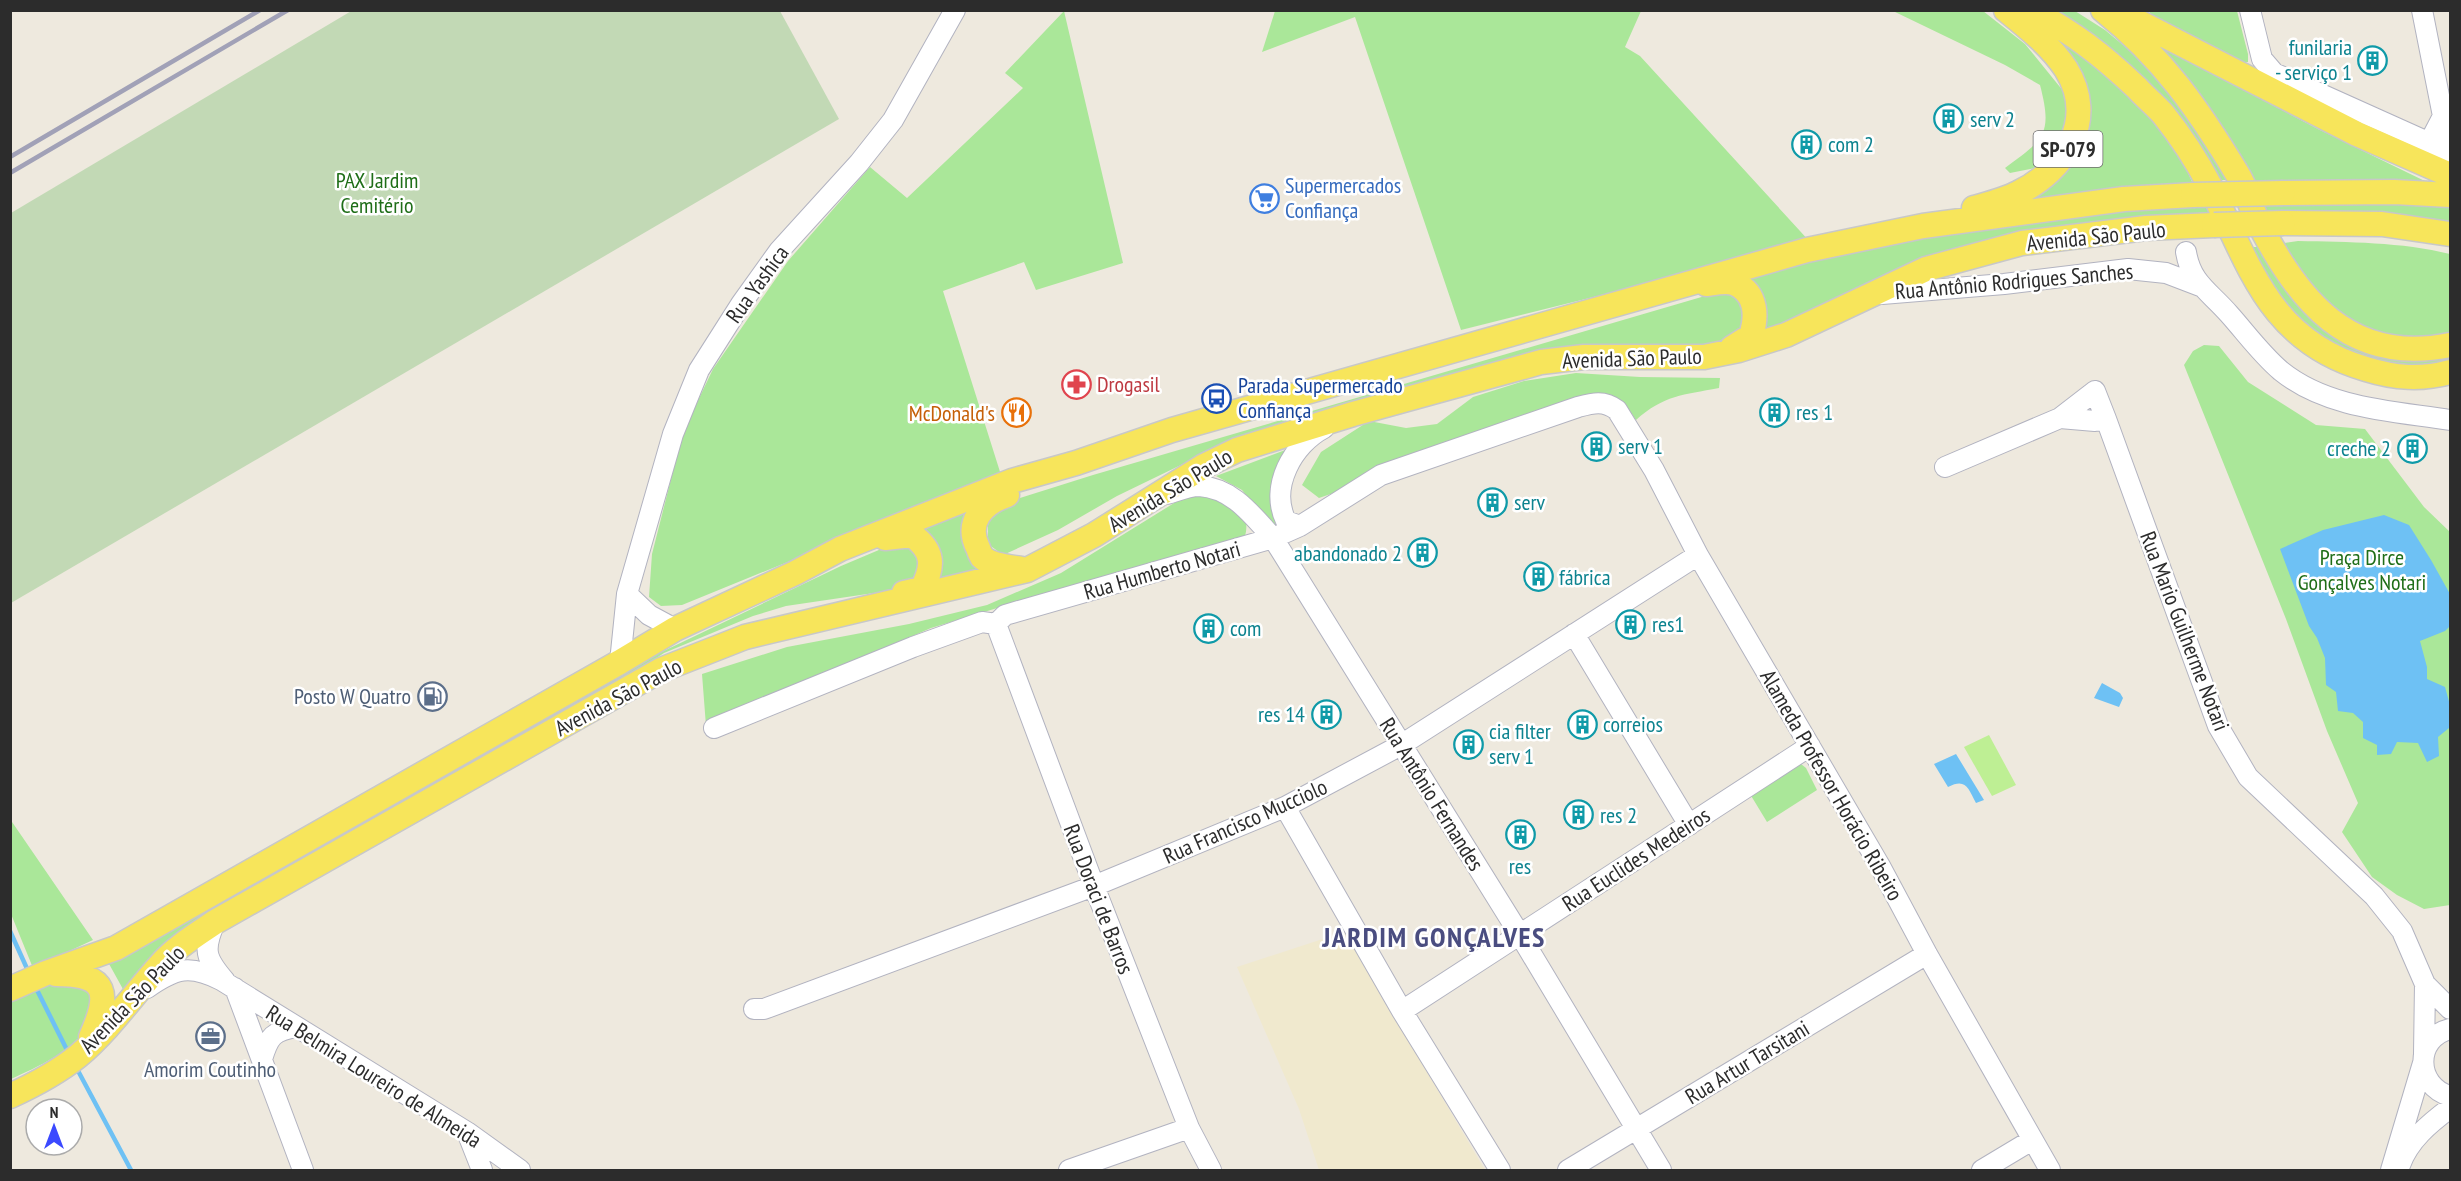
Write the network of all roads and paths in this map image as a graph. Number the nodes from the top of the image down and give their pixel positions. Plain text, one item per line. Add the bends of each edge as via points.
1 (955, 10) edge
2 (2006, 10) edge
3 (2031, 10) edge
4 (2103, 10) edge
5 (2116, 10) edge
6 (2250, 10) edge
7 (2422, 10) edge
8 (2443, 116) junction
9 (2451, 137) edge
10 (2429, 143) junction
11 (2451, 152) edge
12 (2451, 174) edge
13 (2451, 195) edge
14 (2214, 222) junction
15 (1923, 226) junction
16 (2407, 227) junction
17 (2451, 234) edge
18 (2451, 240) edge
19 (2186, 252) junction
20 (2166, 273) junction
21 (2200, 286) junction
22 (1654, 294) junction
23 (1862, 298) junction
24 (2451, 345) edge
25 (1704, 357) junction
26 (2451, 372) edge
27 (1608, 403) joint
28 (1353, 414) junction
29 (2060, 418) junction
30 (2106, 418) junction
31 (2451, 420) edge
32 (1138, 441) junction
33 (1945, 467) dead end
34 (1156, 497) junction
35 (1300, 526) junction
36 (1273, 538) junction
37 (840, 549) junction
38 (1698, 555) junction
39 (1027, 570) junction
40 (627, 594) junction
41 (996, 624) junction
42 (675, 629) junction
43 (1574, 634) junction
44 (745, 637) junction
45 (620, 662) junction
46 (714, 728) dead end
47 (1401, 745) junction
48 (1810, 746) junction
49 (1285, 807) junction
50 (1689, 825) junction
51 (1094, 886) junction
52 (215, 922) junction
53 (1520, 935) junction
54 (1927, 954) junction
55 (46, 973) junction
56 (2425, 984) junction
57 (231, 986) junction
58 (10, 989) edge
59 (132, 998) junction
60 (754, 1009) dead end
61 (2451, 1010) edge
62 (1402, 1011) junction
63 (297, 1027) junction
64 (2451, 1029) edge
65 (84, 1050) junction
66 (262, 1059) junction
67 (2423, 1059) junction
68 (10, 1096) edge
69 (2451, 1096) edge
70 (2451, 1108) edge
71 (1189, 1128) junction
72 (1635, 1130) junction
73 (467, 1132) junction
74 (2032, 1140) junction
75 (303, 1170) edge
76 (482, 1170) edge
77 (520, 1170) edge
78 (1069, 1170) edge
79 (1211, 1170) edge
80 (1500, 1170) edge
81 (1568, 1170) edge
82 (1661, 1170) edge
83 (1982, 1170) edge
84 (2050, 1170) edge
85 (2391, 1170) edge
86 (2398, 1170) edge

1 - 40 street, Rua Yashica via 894,120 779,250 699,370 673,434
2 - 15 main road, SP-079 via 2034,32 2066,69 2078,99 2077,130 2066,155 2044,177 2018,194
3 - 14 main road via 2069,30 2105,58 2162,113 2209,184
4 - 24 main road via 2147,49 2183,90 2244,186 2255,215 2295,284 2316,309 2355,335 2380,345 2407,349
5 - 12 main road via 2357,134
6 - 10 street via 2262,59 2274,73
7 - 8 street
8 - 9 street
8 - 10 street
10 - 11 street
13 - 15 main road, Avenida São Paulo, bridge via 2283,193 2124,199
14 - 16 main road, Avenida São Paulo, bridge via 2346,222
14 - 19 street, Rua Antônio Rodrigues Sanches
14 - 23 main road, Avenida São Paulo via 2022,243 1926,269
14 - 26 main road via 2284,320 2331,357 2389,376 2415,378
15 - 22 main road, Avenida São Paulo via 1807,250
16 - 17 main road, Avenida São Paulo
16 - 18 main road
19 - 20 street, Rua Antônio Rodrigues Sanches
19 - 21 street, Rua Antônio Rodrigues Sanches via 2190,272
20 - 21 street, Rua Antônio Rodrigues Sanches
20 - 23 street, Rua Antônio Rodrigues Sanches via 2108,270 2004,284 1888,292
21 - 31 street, Rua Antônio Rodrigues Sanches via 2267,358 2313,390 2349,403
22 - 25 main road via 1723,282 1735,284 1748,294 1756,320 1751,336 1739,346
22 - 32 main road, Avenida São Paulo
23 - 25 main road, Avenida São Paulo via 1785,335
25 - 28 main road, Avenida São Paulo via 1584,357 1541,362
27 - 35 street, Rua Humberto Notari via 1578,407 1381,475
27 - 38 street, Alameda Professor Horácio Ribeiro via 1617,410 1654,470
28 - 34 main road, Avenida São Paulo via 1237,450
28 - 35 street via 1312,435 1291,460 1284,476 1280,509 1286,521
29 - 30 street
29 - 30 street, Rua Mario Guilherme Notari via 2095,391
29 - 33 street
30 - 56 street, Rua Mario Guilherme Notari via 2218,726 2248,777 2374,896 2402,931
32 - 37 main road, Avenida São Paulo via 1076,464 1012,481
32 - 39 main road via 1124,456 994,499 980,511 973,523 974,540 982,557 997,565
34 - 36 street, Rua Antônio Fernandes via 1197,486 1224,490
34 - 39 main road, Avenida São Paulo
35 - 36 street, Rua Humberto Notari
36 - 41 street, Rua Humberto Notari via 1130,588 1005,615
36 - 47 street, Rua Antônio Fernandes
37 - 42 main road, Avenida São Paulo
37 - 44 main road via 912,535 928,551 930,575 922,589 762,623
38 - 43 street, Rua Francisco Mucciolo
38 - 48 street, Alameda Professor Horácio Ribeiro
39 - 44 main road, Avenida São Paulo
40 - 42 street via 649,615
40 - 45 street, Rua Yashica
41 - 46 street, Rua Humberto Notari via 982,622 913,647
41 - 51 street, Rua Doraci de Barros
42 - 45 main road, Avenida São Paulo
43 - 47 street, Rua Francisco Mucciolo
43 - 50 street
44 - 52 main road, Avenida São Paulo via 661,670
45 - 55 main road, Avenida São Paulo via 116,948
47 - 49 street, Rua Francisco Mucciolo
47 - 53 street, Rua Antônio Fernandes
48 - 50 street, Rua Euclides Medeiros
48 - 54 street, Alameda Professor Horácio Ribeiro
49 - 51 street, Rua Francisco Mucciolo
49 - 62 street
50 - 53 street, Rua Euclides Medeiros
51 - 60 street, Rua Francisco Mucciolo via 764,1009
51 - 71 street, Rua Doraci de Barros
52 - 57 street, Rua Belmira Loureiro de Almeida via 208,956
52 - 59 main road, Avenida São Paulo via 175,951
53 - 62 street, Rua Euclides Medeiros
53 - 72 street, Rua Antônio Fernandes
54 - 72 street, Rua Artur Tarsitani
54 - 74 street, Alameda Professor Horácio Ribeiro
55 - 58 main road, Avenida São Paulo
55 - 65 main road via 84,975 98,984 104,1000 102,1012
56 - 61 street, Rua Mario Guilherme Notari
56 - 67 street, Rua Mario Guilherme Notari
57 - 59 street, Rua Belmira Loureiro de Almeida via 200,971 185,969 162,977
57 - 63 street, Rua Belmira Loureiro de Almeida
57 - 66 street
59 - 65 main road, Avenida São Paulo
62 - 80 street
63 - 66 street via 273,1035
63 - 73 street, Rua Belmira Loureiro de Almeida
64 - 67 street, Rua Mario Guilherme Notari via 2434,1037
65 - 68 main road, Avenida São Paulo via 48,1077
66 - 75 street
67 - 69 street, Rua Mario Guilherme Notari via 2428,1081
67 - 85 street, Rua Mario Guilherme Notari
70 - 86 street via 2420,1133
71 - 78 street
71 - 79 street, Rua Doraci de Barros
72 - 81 street, Rua Artur Tarsitani
72 - 82 street, Rua Antônio Fernandes
73 - 76 street
73 - 77 street, Rua Belmira Loureiro de Almeida
74 - 83 street
74 - 84 street, Alameda Professor Horácio Ribeiro

